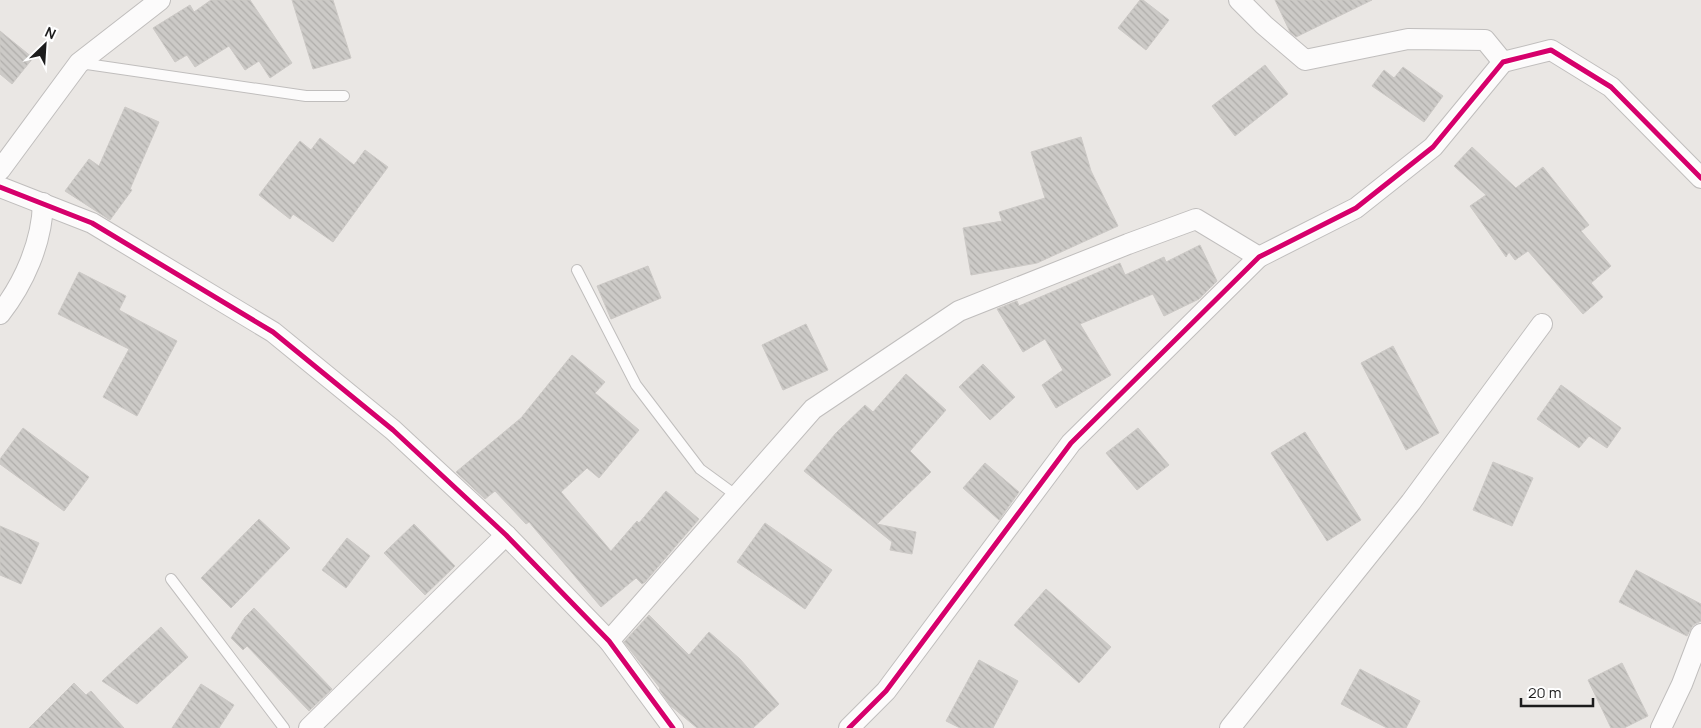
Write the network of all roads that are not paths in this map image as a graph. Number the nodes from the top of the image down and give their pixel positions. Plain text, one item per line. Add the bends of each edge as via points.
1 (160, 0) edge
2 (1239, 0) edge
3 (1504, 62) junction
4 (79, 63) junction
5 (344, 96) dead end
6 (0, 170) edge
7 (1701, 178) edge
8 (0, 187) edge
9 (43, 203) junction
10 (1259, 257) junction
11 (577, 270) dead end
12 (0, 314) edge
13 (1542, 324) dead end
14 (737, 496) junction
15 (506, 536) junction
16 (171, 579) dead end
17 (1701, 634) edge
18 (609, 641) junction
19 (284, 728) edge
20 (309, 728) edge
21 (673, 728) edge
22 (849, 728) edge
23 (1230, 728) edge
24 (1661, 728) edge

1 - 4 street
2 - 3 street via 1305,60 1408,39 1485,40
3 - 7 street via 1550,50 1611,87
3 - 10 street via 1433,147 1356,208
4 - 5 lane via 306,96
4 - 6 street
8 - 9 street
9 - 12 street via 33,252 17,291
9 - 15 street via 92,223 273,332 393,430
10 - 14 street via 1196,219 959,311 813,409
10 - 22 street via 1071,443 886,690
11 - 14 lane via 636,385 700,468
13 - 23 street via 1411,502
14 - 18 street
15 - 18 street
15 - 20 street
16 - 19 lane
17 - 24 street
18 - 21 street

